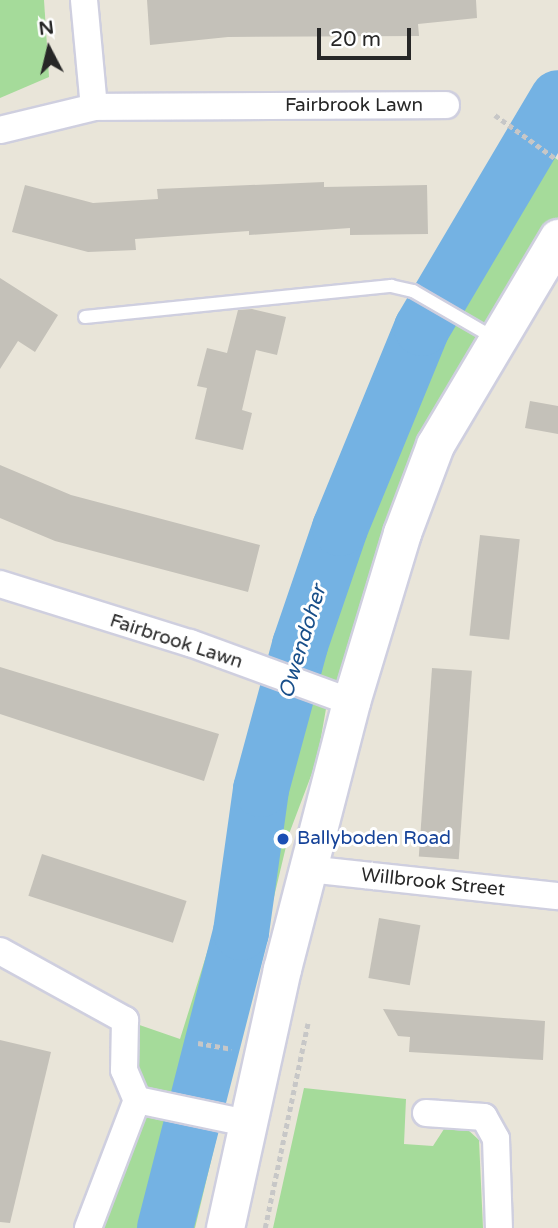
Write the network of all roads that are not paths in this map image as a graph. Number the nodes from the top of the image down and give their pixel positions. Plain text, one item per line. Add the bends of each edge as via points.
1 (83, 0) edge
2 (446, 105) dead end
3 (94, 107) junction
4 (0, 130) edge
5 (558, 238) edge
6 (85, 317) dead end
7 (496, 339) junction
8 (0, 584) edge
9 (351, 702) junction
10 (308, 869) junction
11 (558, 896) edge
12 (0, 951) edge
13 (137, 1100) junction
14 (426, 1113) dead end
15 (246, 1123) junction
16 (88, 1228) edge
17 (225, 1228) edge
18 (499, 1228) edge

1 - 3 street
2 - 3 street, Fairbrook Lawn
3 - 4 street, Fairbrook Lawn
5 - 7 main road
6 - 7 lane via 391,286 452,312
7 - 9 main road via 435,444 402,533
8 - 9 street, Fairbrook Lawn via 190,643
9 - 10 main road
10 - 11 street, Willbrook Street
10 - 15 main road
12 - 13 street via 125,1020 124,1070
13 - 15 street
13 - 16 street
14 - 18 street via 484,1117 496,1139
15 - 17 main road

